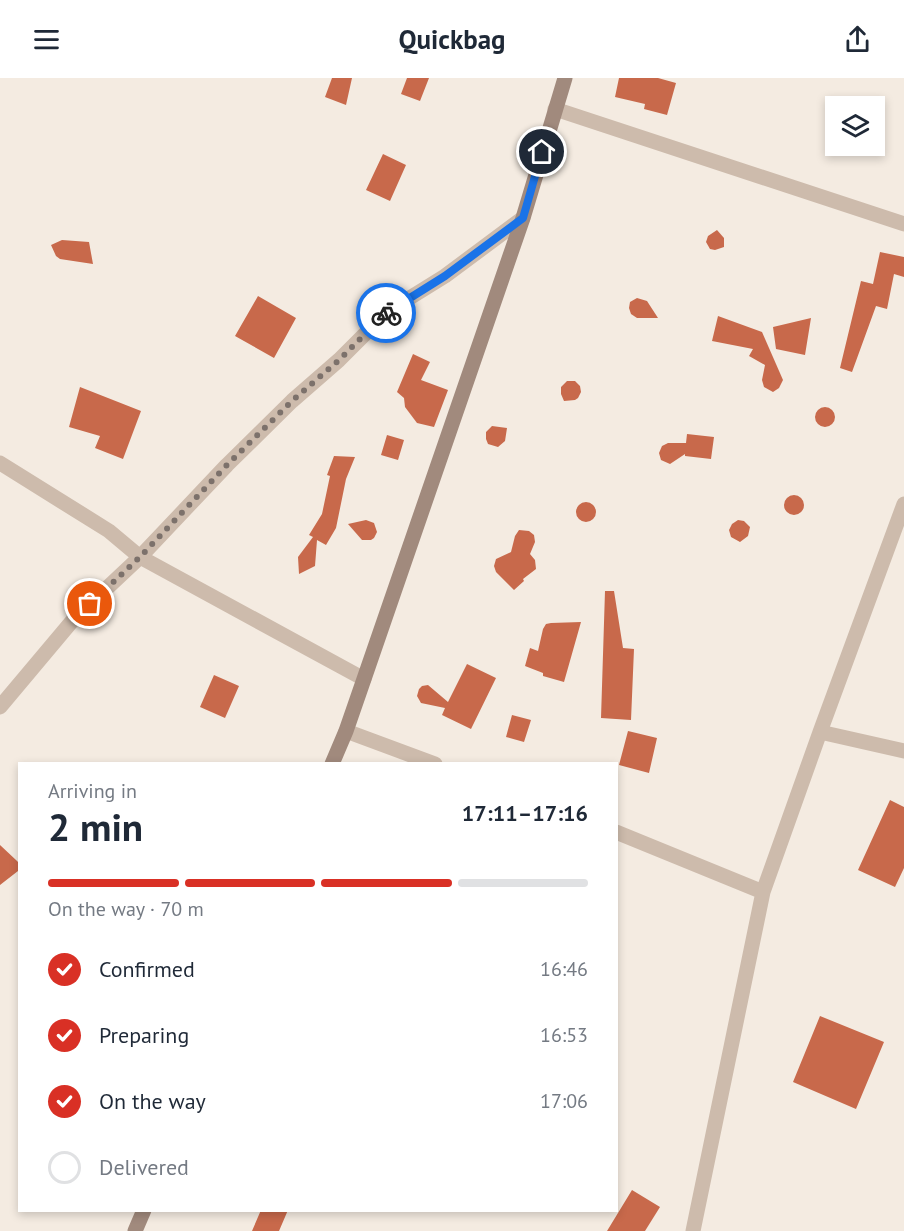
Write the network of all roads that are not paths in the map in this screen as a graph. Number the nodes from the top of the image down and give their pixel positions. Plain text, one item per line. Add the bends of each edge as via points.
1 (565, 78) edge
2 (555, 109) junction
3 (523, 218) junction
4 (904, 224) edge
5 (0, 463) edge
6 (904, 504) edge
7 (140, 557) junction
8 (364, 679) junction
9 (0, 706) edge
10 (346, 731) junction
11 (820, 732) junction
12 (904, 751) edge
13 (333, 762) edge
14 (430, 762) edge
15 (618, 833) edge
16 (763, 892) junction
17 (143, 1212) edge
18 (135, 1231) edge
19 (693, 1231) edge

1 - 2 main road
2 - 3 main road
2 - 4 street
3 - 7 street via 445,276 387,312 227,465
3 - 8 main road
5 - 7 street via 109,531
6 - 11 street
7 - 8 street
7 - 9 street via 73,620
8 - 10 main road
10 - 13 main road
10 - 14 street
11 - 12 street
11 - 16 street
15 - 16 street
16 - 19 street
17 - 18 main road

